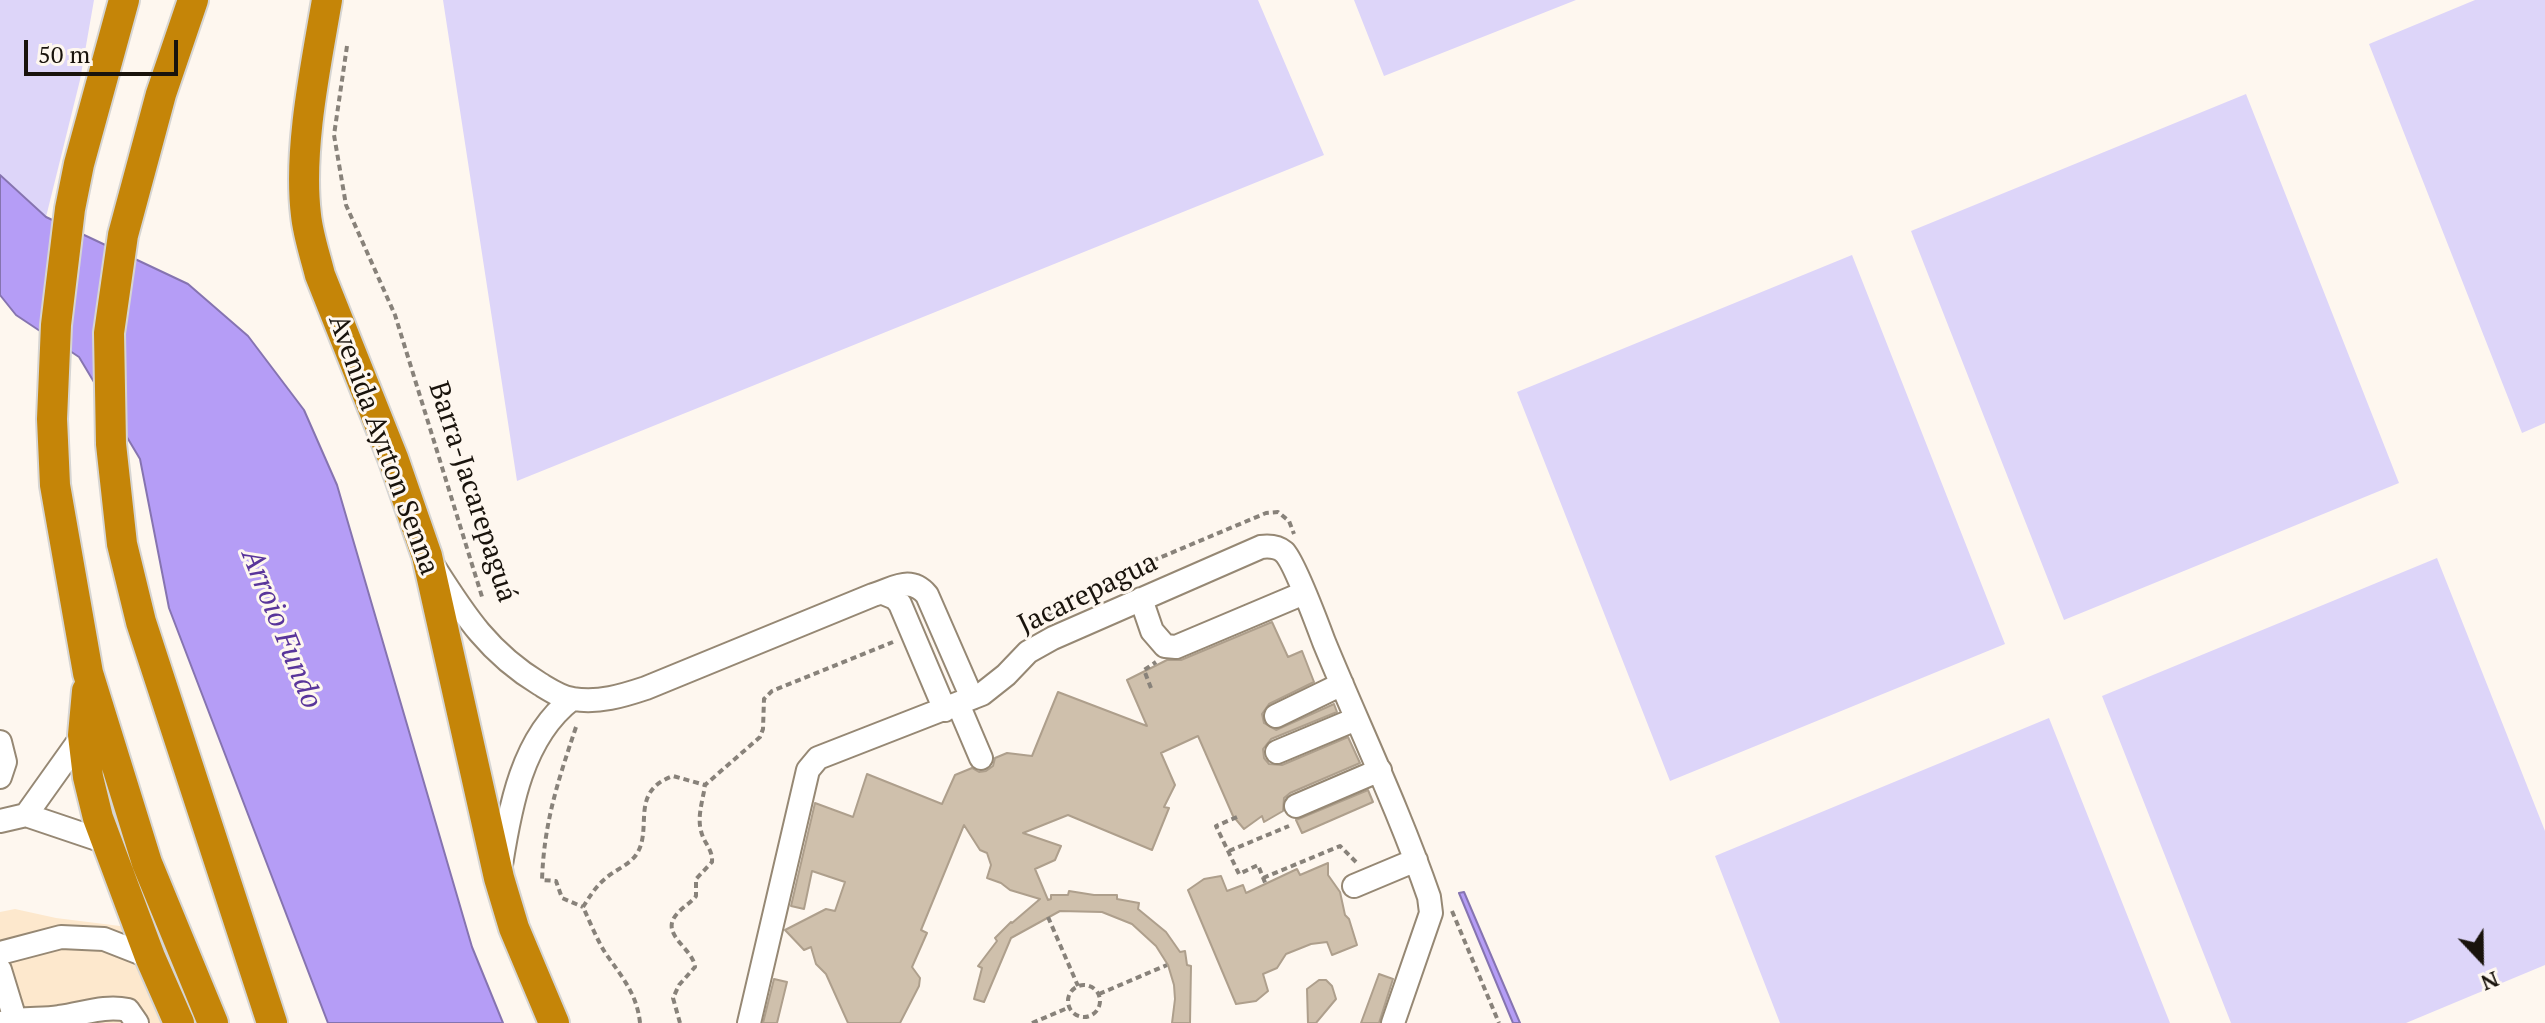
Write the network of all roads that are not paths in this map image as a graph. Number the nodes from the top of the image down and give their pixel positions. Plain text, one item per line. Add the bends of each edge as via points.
1 (124, 0) edge
2 (193, 0) edge
3 (327, 0) edge
4 (427, 556) junction
5 (883, 593) junction
6 (1304, 593) junction
7 (1141, 599) junction
8 (88, 673) junction
9 (1342, 684) junction
10 (572, 699) junction
11 (958, 704) junction
12 (1276, 716) dead end
13 (1356, 719) junction
14 (83, 735) junction
15 (0, 742) edge
16 (1277, 752) dead end
17 (981, 758) dead end
18 (1380, 770) junction
19 (0, 777) edge
20 (1296, 806) road end
21 (26, 815) junction
22 (0, 821) edge
23 (106, 842) junction
24 (1416, 860) junction
25 (499, 878) junction
26 (1359, 884) road end
27 (0, 953) edge
28 (150, 957) junction
29 (0, 970) edge
30 (9, 1021) edge
31 (137, 1023) edge
32 (179, 1023) edge
33 (213, 1023) edge
34 (272, 1023) edge
35 (554, 1023) edge
36 (749, 1023) edge
37 (1393, 1023) edge

1 - 8 highway via 79,164 56,325 55,485
2 - 34 highway via 123,235 109,333 111,444 122,544 141,622
3 - 4 highway, Avenida Ayrton Senna via 305,157 305,213 320,275
4 - 10 lane via 466,617 502,657
4 - 25 highway, Avenida Ayrton Senna
5 - 10 lane via 646,688 612,698
5 - 11 lane via 898,600
5 - 11 lane via 911,583 927,595
6 - 7 lane, Jacarepagua via 1285,553 1271,546
6 - 7 lane via 1176,647 1165,646 1152,631
6 - 9 lane
7 - 11 lane, Jacarepagua via 1028,652 1006,675
8 - 14 highway
8 - 33 highway via 147,863
9 - 12 lane
9 - 13 lane
10 - 25 lane via 549,721 518,783
11 - 17 lane
11 - 36 lane, Jacarepagua via 818,758 808,770
13 - 16 lane
13 - 18 lane
14 - 21 lane
14 - 23 highway
15 - 19 lane via 5,762
18 - 20 lane
18 - 24 lane
21 - 22 lane
21 - 23 lane
23 - 28 highway
24 - 26 lane
24 - 37 lane via 1431,913
25 - 35 highway, Avenida Ayrton Senna
27 - 28 lane via 61,937 104,939
28 - 32 highway
29 - 30 lane
30 - 31 lane via 111,1006 128,1010

